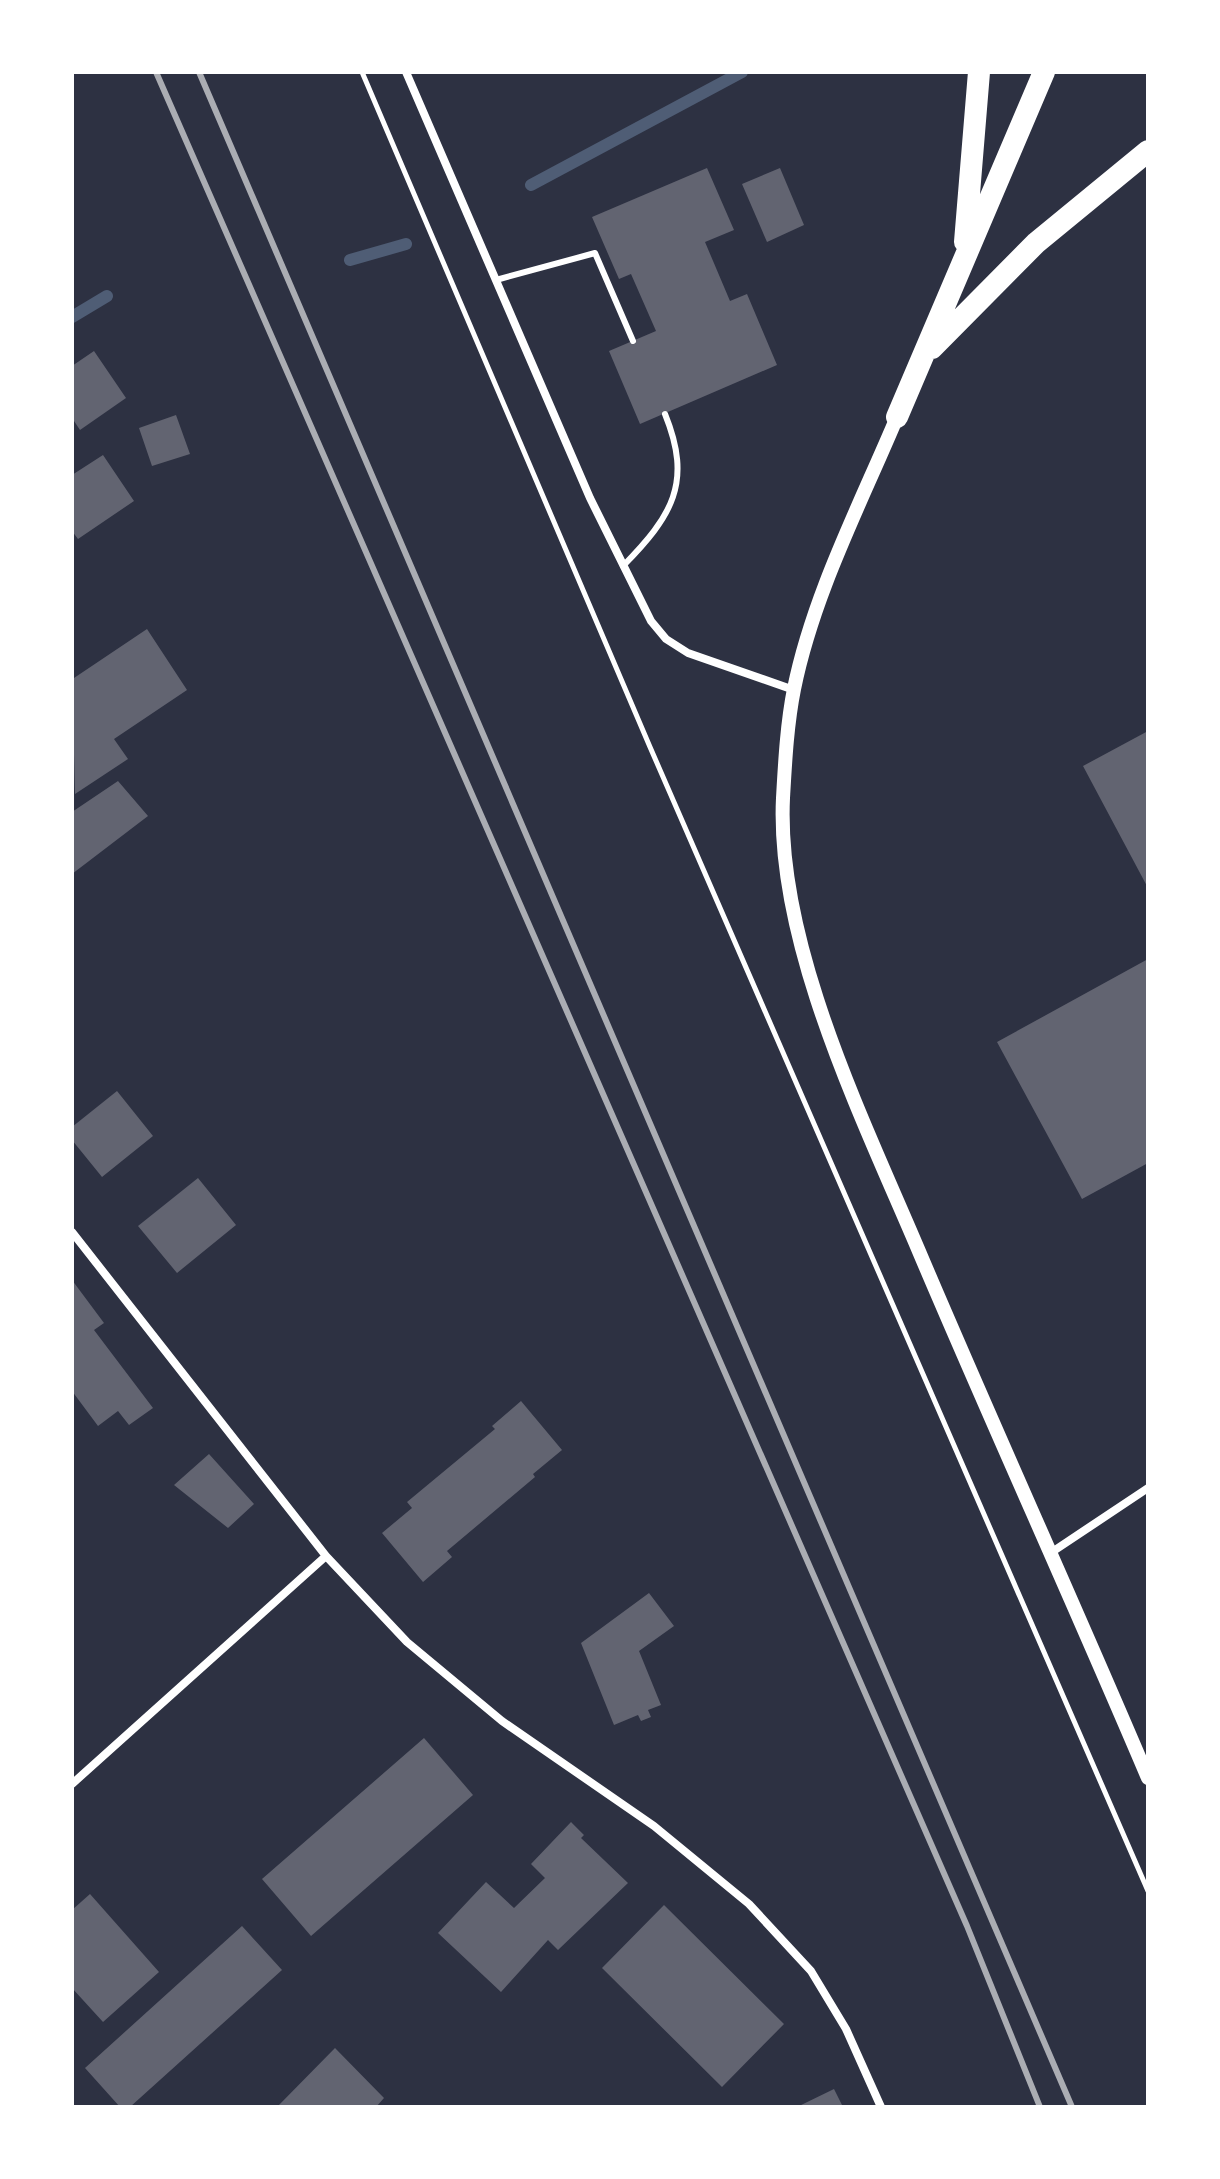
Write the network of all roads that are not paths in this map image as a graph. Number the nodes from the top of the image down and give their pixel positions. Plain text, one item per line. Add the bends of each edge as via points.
1 (406, 72) edge
2 (979, 72) edge
3 (1044, 72) edge
4 (1148, 151) edge
5 (962, 269) junction
6 (496, 280) junction
7 (633, 341) dead end
8 (922, 357) junction
9 (665, 414) dead end
10 (897, 417) joint
11 (623, 566) junction
12 (794, 690) junction
13 (72, 1232) edge
14 (1148, 1488) edge
15 (1052, 1552) junction
16 (326, 1556) junction
17 (1148, 1778) edge
18 (72, 1784) edge
19 (881, 2107) edge

1 - 6 street
2 - 5 highway
3 - 5 highway
4 - 8 highway via 1036,243
5 - 8 highway
6 - 7 lane via 595,253
6 - 11 street
8 - 10 highway
9 - 11 lane via 674,437 679,482 654,535
10 - 12 street via 814,619
11 - 12 street via 666,639 710,663
12 - 15 street via 784,838 797,922 828,1026 962,1353
13 - 16 street
14 - 15 street
15 - 17 street
16 - 18 street
16 - 19 street via 407,1642 490,1711 654,1826 749,1904 811,1971 846,2029

